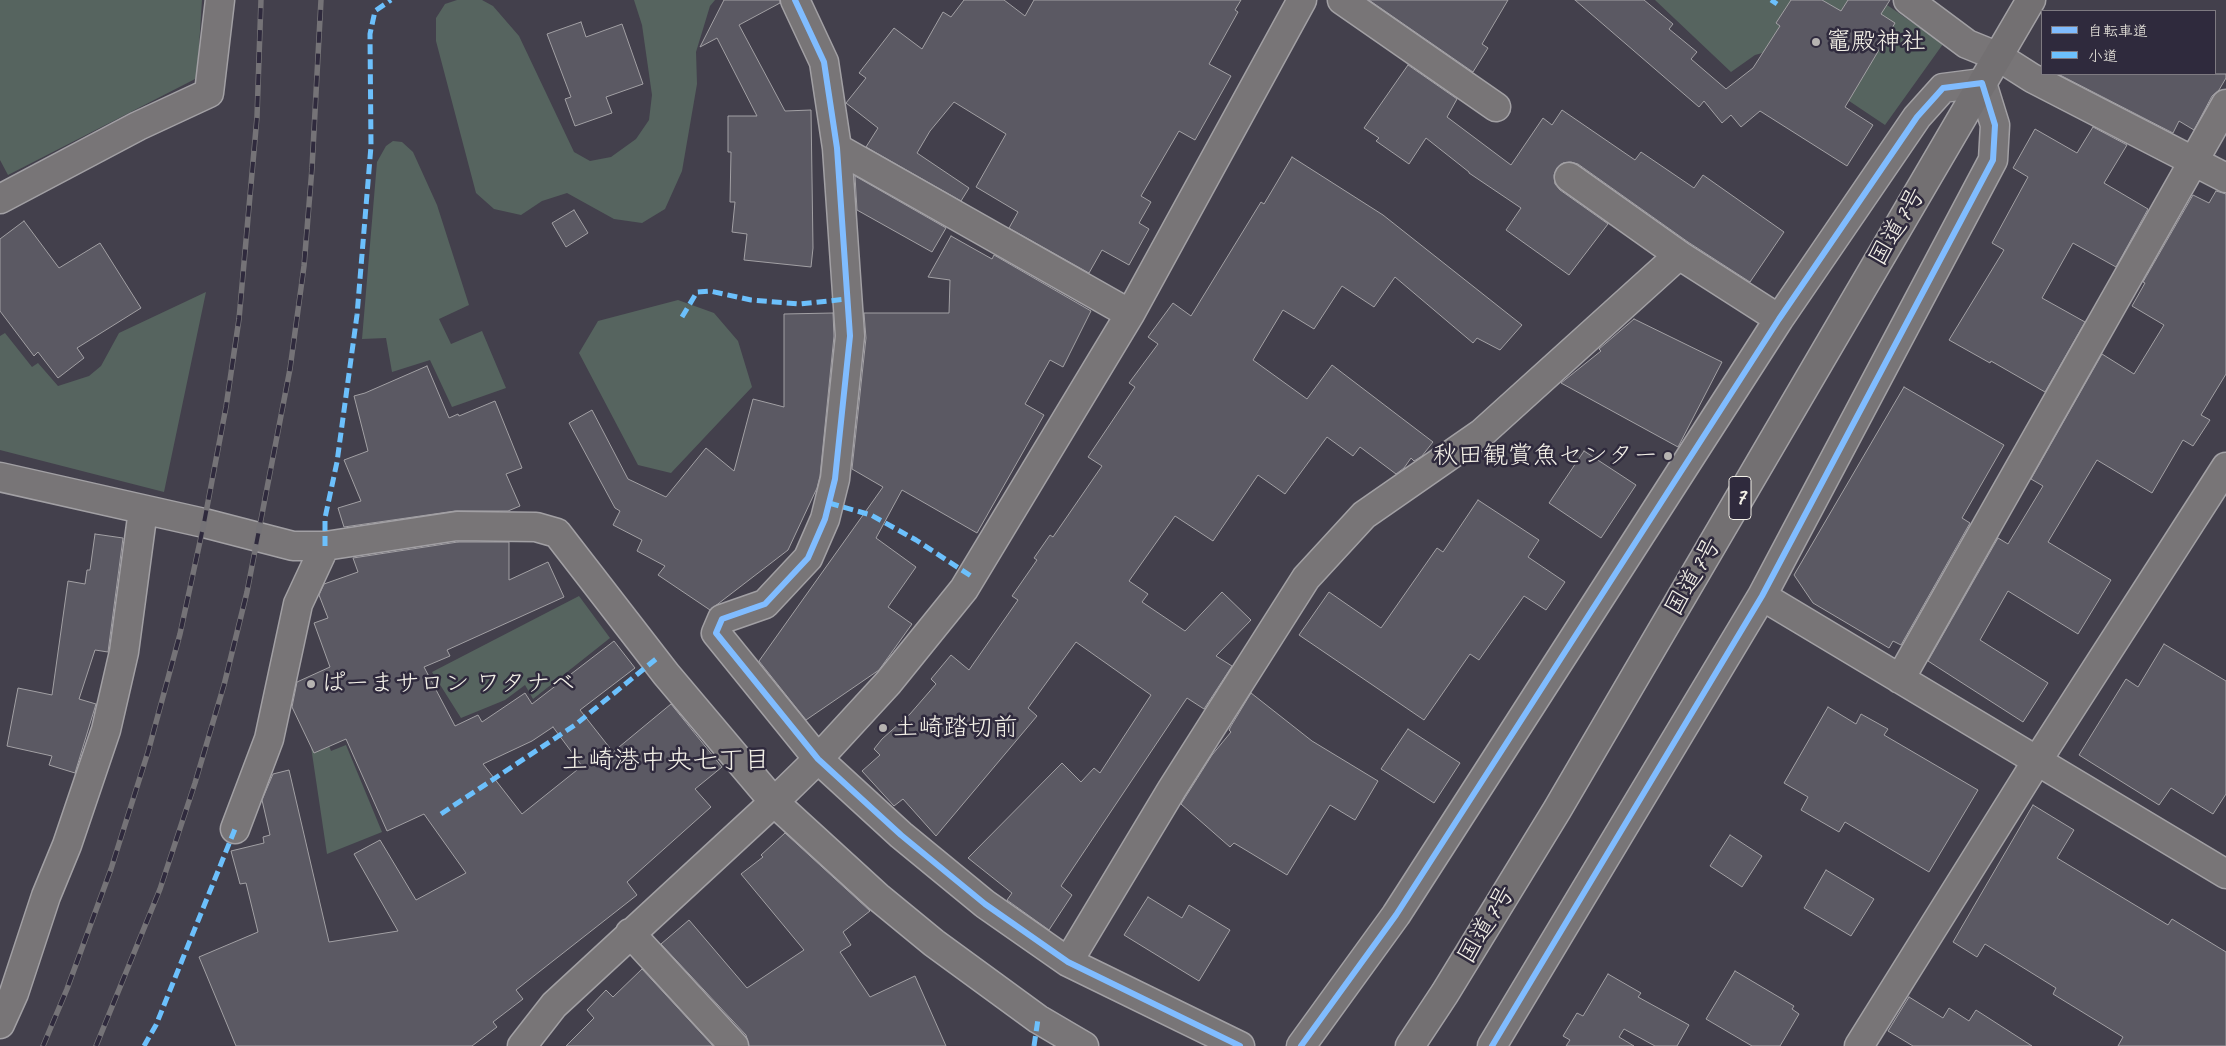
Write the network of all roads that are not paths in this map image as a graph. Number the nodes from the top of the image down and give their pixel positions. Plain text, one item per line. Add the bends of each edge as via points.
1 (220, 0) edge
2 (795, 0) edge
3 (1302, 0) edge
4 (1342, 0) edge
5 (1908, 0) edge
6 (2031, 0) edge
7 (1999, 57) junction
8 (1982, 83) junction
9 (2226, 104) edge
10 (1496, 107) dead end
11 (837, 148) junction
12 (2194, 162) junction
13 (1569, 177) dead end
14 (2226, 178) edge
15 (0, 199) edge
16 (1679, 255) junction
17 (1130, 314) junction
18 (1779, 319) junction
19 (2226, 467) edge
20 (0, 477) edge
21 (143, 510) junction
22 (325, 546) junction
23 (1762, 596) junction
24 (1900, 679) junction
25 (818, 758) junction
26 (2037, 761) junction
27 (774, 802) junction
28 (235, 829) dead end
29 (2226, 874) edge
30 (630, 933) junction
31 (1068, 962) junction
32 (0, 1024) edge
33 (522, 1046) edge
34 (734, 1046) edge
35 (1084, 1046) edge
36 (1240, 1046) edge
37 (1301, 1046) edge
38 (1410, 1046) edge
39 (1492, 1046) edge
40 (1859, 1046) edge

1 - 15 street via 209,93 138,126
2 - 11 street via 824,62
3 - 17 street
4 - 10 street
5 - 7 street via 1967,44
6 - 7 highway, 国道7号 / 7
7 - 8 highway, 国道7号 / 7
7 - 12 street via 2032,78
8 - 18 street via 1943,88 1916,117
8 - 23 street via 1996,125 1993,160
8 - 38 highway, 国道7号 / 7 via 1557,810
9 - 12 street
11 - 17 street
11 - 25 street via 850,336 835,479 827,511 808,558 765,604 722,619 716,633
12 - 14 street
12 - 24 street
13 - 16 street
16 - 18 street
16 - 31 street via 1482,433 1364,515 1306,578 1172,789
17 - 25 street via 964,588 888,683
18 - 37 street via 1401,907
19 - 26 street
20 - 21 street
21 - 22 street via 293,546
21 - 32 street via 124,652 106,730 14,993
22 - 27 street via 457,526 536,527 557,533 666,674
22 - 28 street via 298,604 269,739
23 - 24 street
23 - 39 street
24 - 26 street
25 - 27 street
25 - 31 street via 901,835 985,904
26 - 29 street
26 - 40 street
27 - 30 street
27 - 35 street via 878,897 934,943 1038,1019
30 - 33 street via 554,1006
30 - 34 street
31 - 36 street

